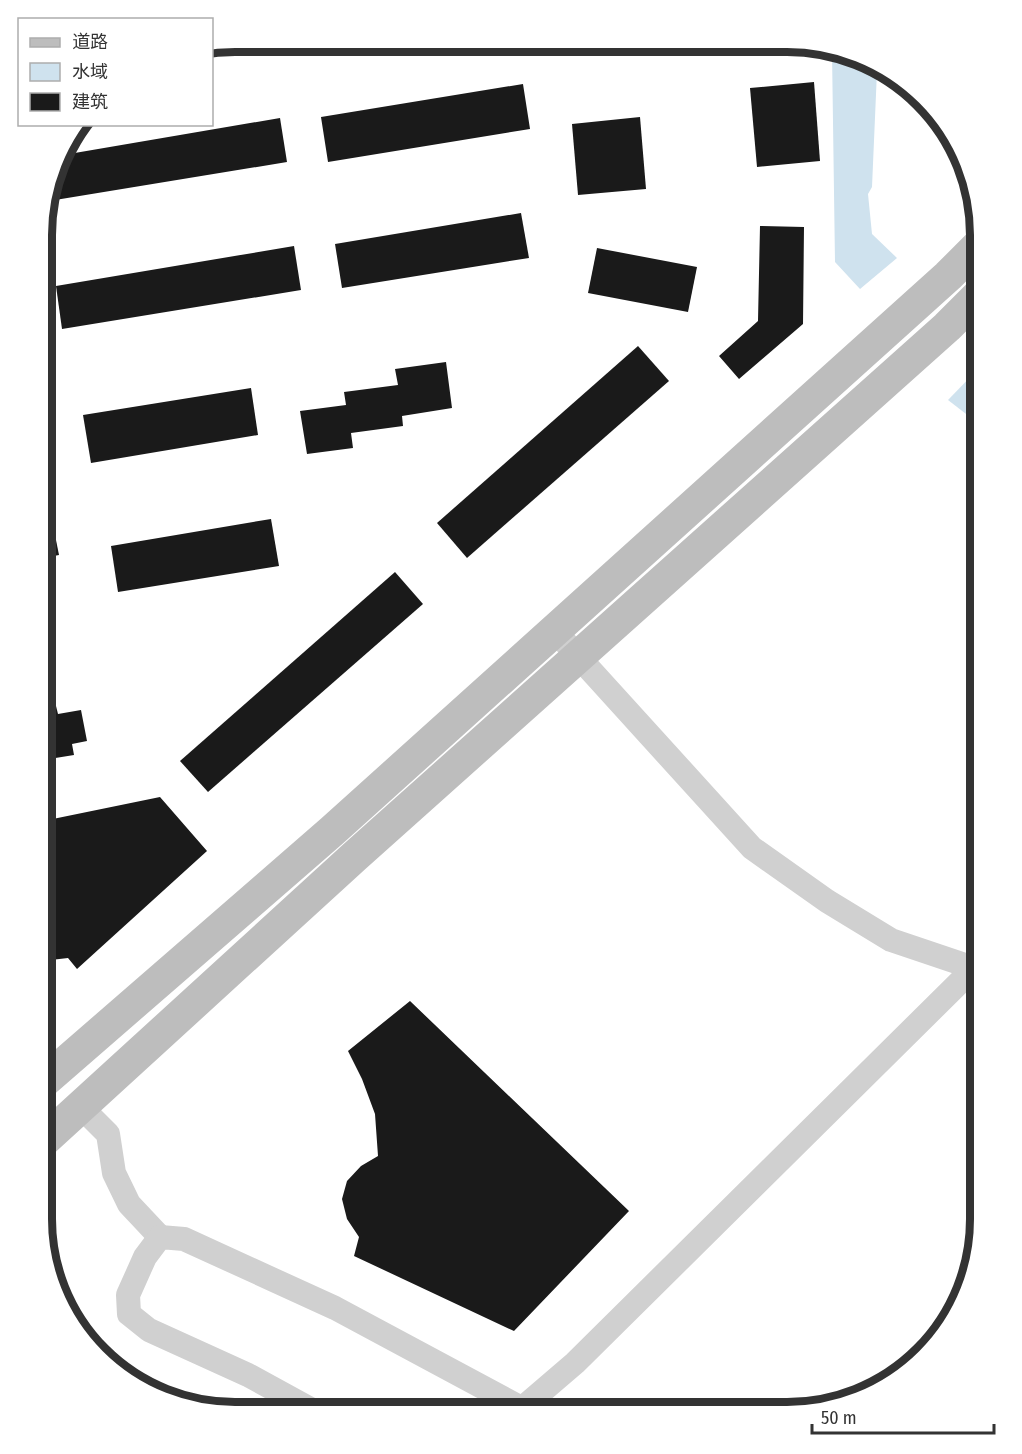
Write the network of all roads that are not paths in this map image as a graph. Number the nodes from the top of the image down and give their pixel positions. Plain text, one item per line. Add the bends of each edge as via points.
1 (970, 254) edge
2 (970, 304) edge
3 (555, 631) junction
4 (579, 656) junction
5 (969, 966) edge
6 (969, 977) edge
7 (52, 1074) edge
8 (81, 1107) junction
9 (52, 1133) edge
10 (160, 1237) junction
11 (298, 1402) edge
12 (507, 1402) edge
13 (531, 1402) edge

1 - 3 main road
2 - 4 main road
3 - 4 street
3 - 7 main road
4 - 5 street via 752,848 891,940
4 - 8 main road
6 - 13 street
8 - 9 main road
8 - 10 street via 108,1134 114,1173 129,1204
10 - 11 street via 145,1257 128,1295 129,1314 149,1330
10 - 12 street via 184,1239 335,1308

